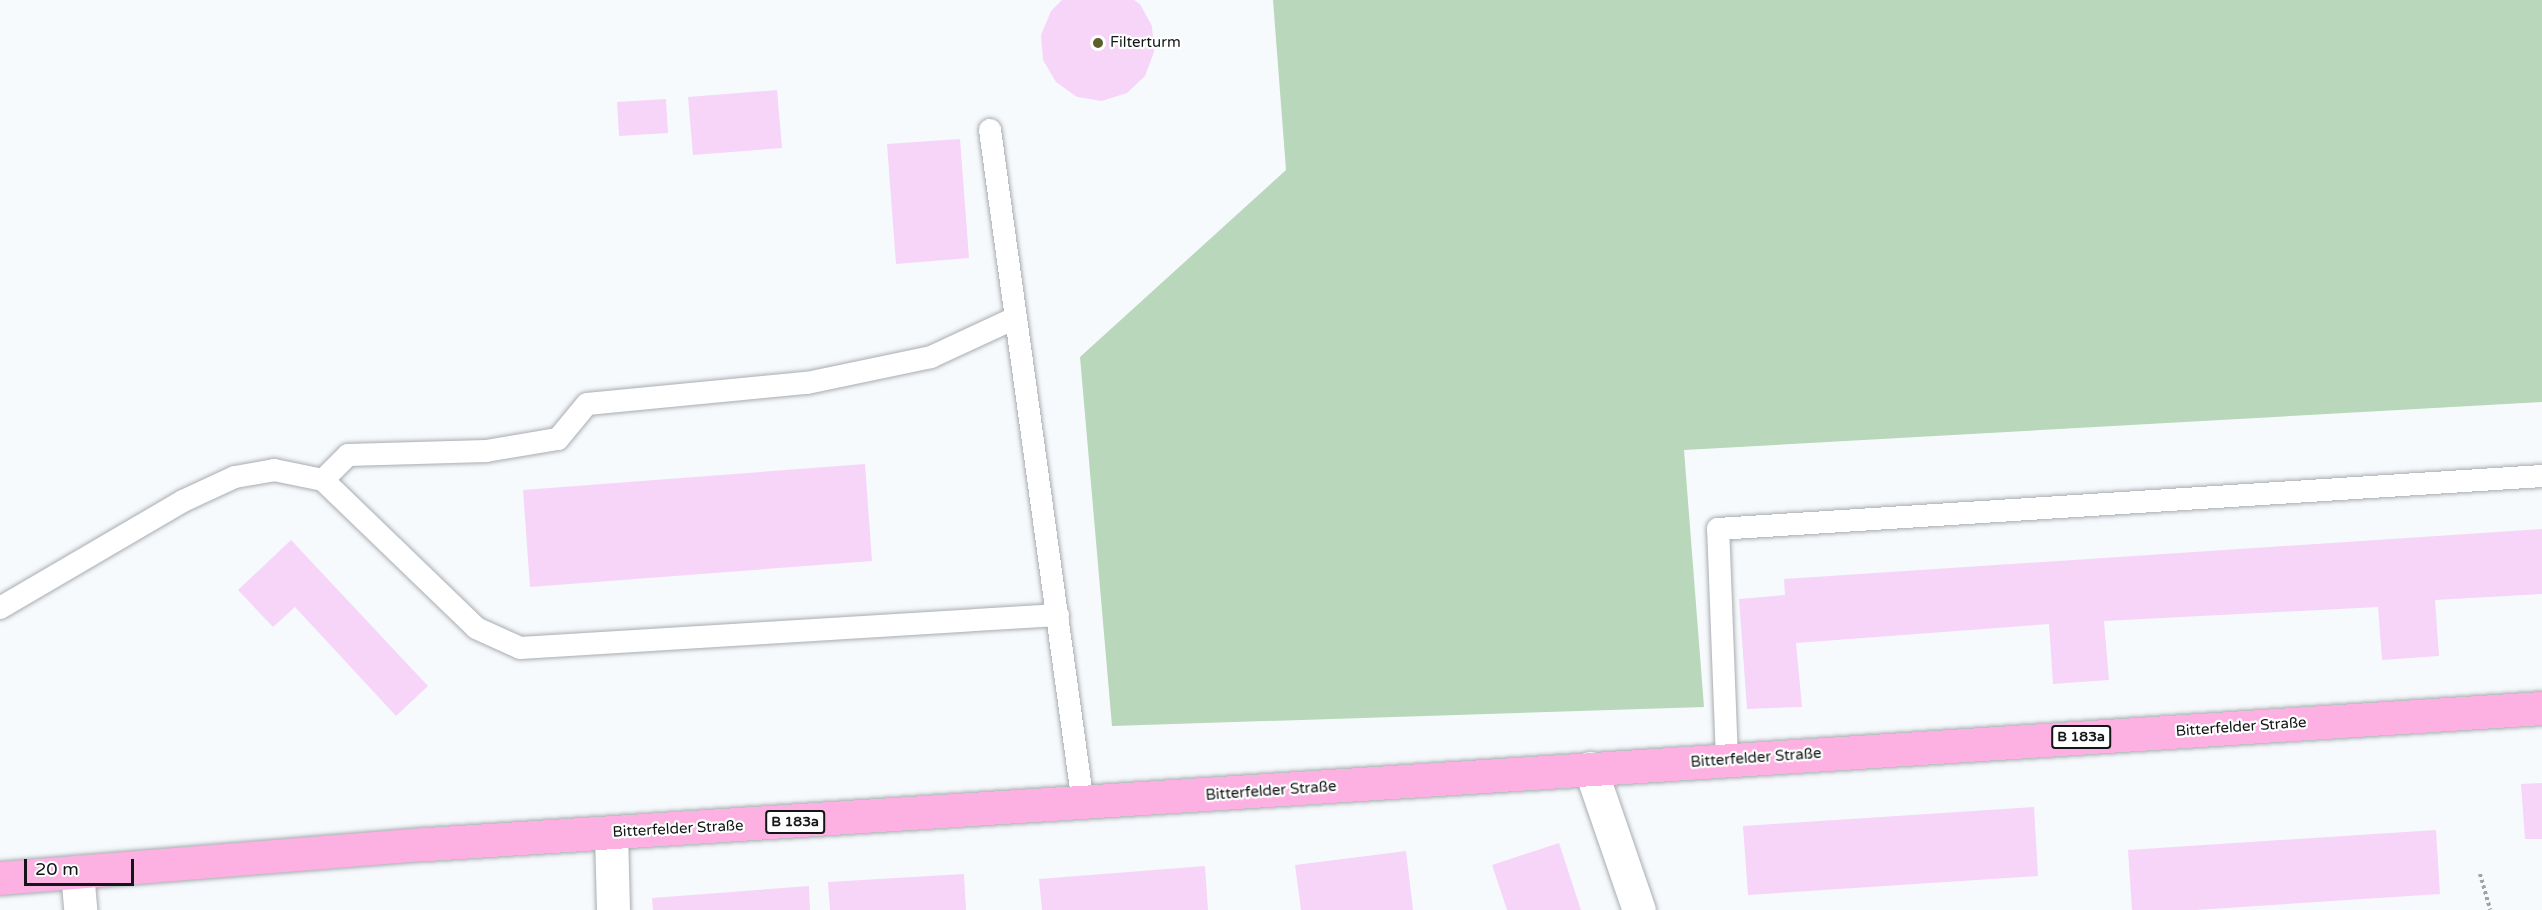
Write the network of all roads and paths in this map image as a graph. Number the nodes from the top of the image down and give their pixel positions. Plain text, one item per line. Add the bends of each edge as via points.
1 (990, 130) dead end
2 (1015, 318) junction
3 (2542, 476) edge
4 (323, 480) junction
5 (0, 608) edge
6 (1058, 615) junction
7 (2542, 708) edge
8 (1727, 760) junction
9 (1590, 768) junction
10 (1083, 804) junction
11 (611, 833) junction
12 (77, 872) junction
13 (2480, 874) dead end
14 (0, 878) edge
15 (80, 910) edge
16 (613, 910) edge
17 (1639, 910) edge
18 (2490, 910) edge

1 - 2 lane
2 - 4 lane via 931,357 807,383 587,404 558,439 486,451 348,455
2 - 6 lane
3 - 8 lane via 1718,529
4 - 5 lane via 274,471 235,477 183,501
4 - 6 lane via 476,628 520,648
6 - 10 lane
7 - 8 main road, Bitterfelder Straße / B 183a
8 - 9 main road, Bitterfelder Straße / B 183a
9 - 10 main road, Bitterfelder Straße / B 183a
9 - 17 street
10 - 11 main road, Bitterfelder Straße / B 183a
11 - 12 main road, Bitterfelder Straße / B 183a
11 - 16 street
12 - 14 main road, Bitterfelder Straße / B 183a
12 - 15 street
13 - 18 path

